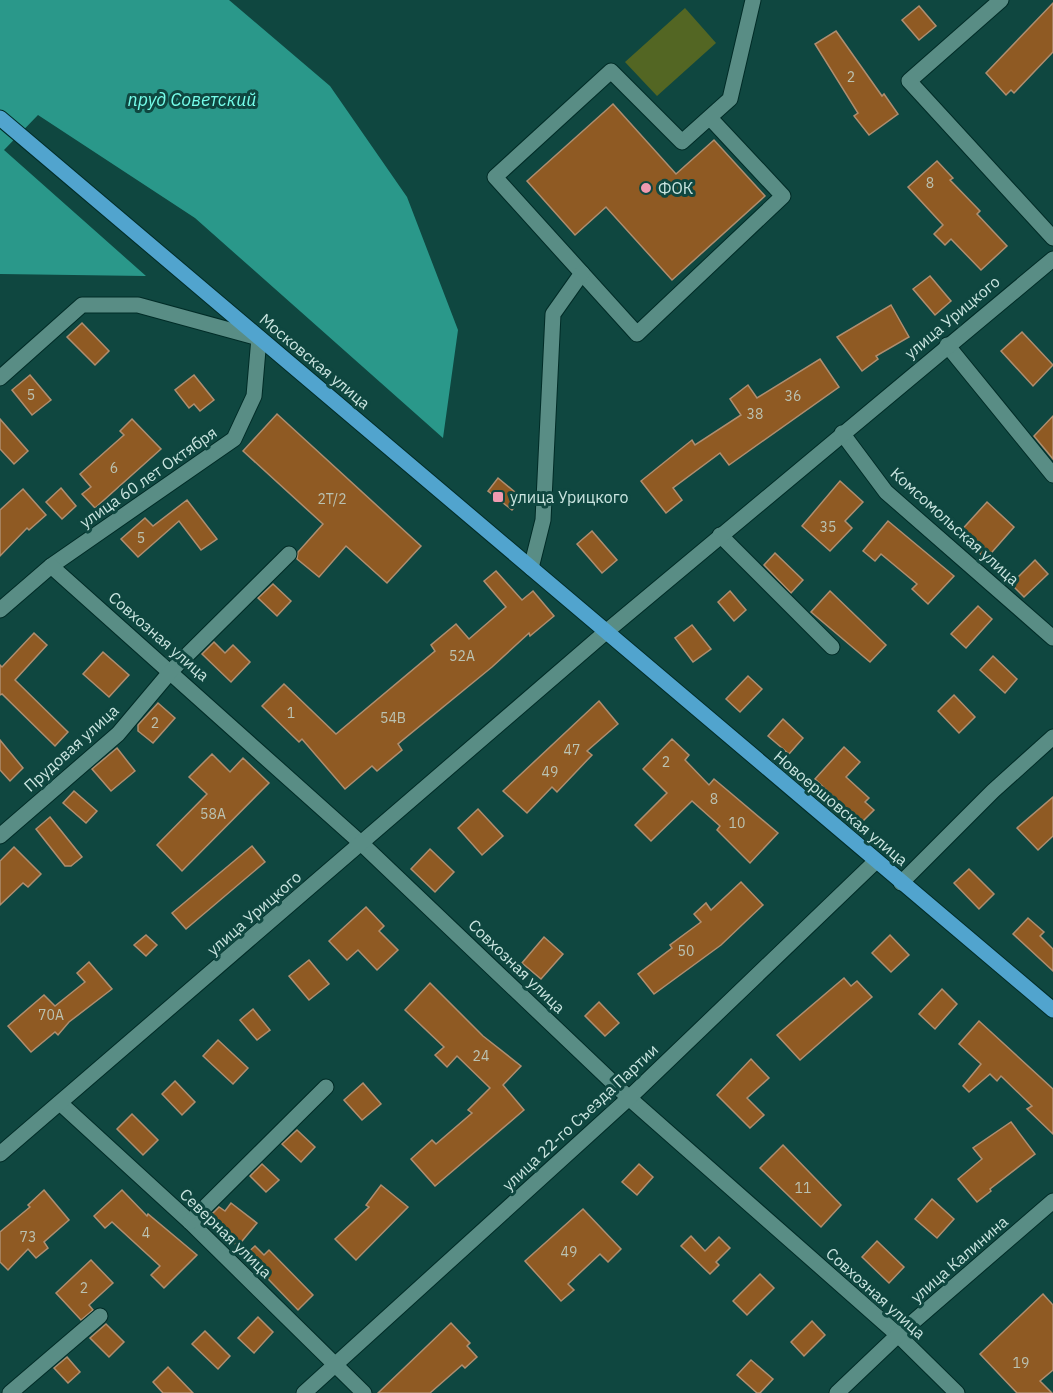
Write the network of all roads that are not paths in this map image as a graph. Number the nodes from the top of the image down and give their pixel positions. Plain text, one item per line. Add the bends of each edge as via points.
1 (753, 0) edge
2 (1001, 0) edge
3 (0, 118) edge
4 (711, 118) junction
5 (1053, 238) edge
6 (1053, 259) edge
7 (582, 273) junction
8 (259, 338) junction
9 (947, 345) junction
10 (0, 378) edge
11 (842, 433) junction
12 (1053, 475) edge
13 (720, 535) junction
14 (289, 554) dead end
15 (51, 566) junction
16 (531, 568) junction
17 (0, 610) edge
18 (607, 631) junction
19 (1053, 638) edge
20 (832, 647) dead end
21 (171, 671) junction
22 (1053, 737) edge
23 (0, 836) edge
24 (362, 844) junction
25 (875, 862) junction
26 (901, 883) junction
27 (1053, 1010) edge
28 (326, 1087) dead end
29 (629, 1098) junction
30 (60, 1103) junction
31 (0, 1154) edge
32 (1053, 1201) edge
33 (190, 1222) junction
34 (100, 1316) dead end
35 (898, 1335) junction
36 (334, 1366) junction
37 (10, 1393) edge
38 (304, 1393) edge
39 (364, 1393) edge
40 (837, 1393) edge
41 (957, 1393) edge

1 - 4 street via 730,99
2 - 5 street via 909,81
3 - 8 main road, Московская улица
4 - 7 street via 783,196 637,334
4 - 7 street via 682,142 611,71 495,177
6 - 9 street, улица Урицкого
7 - 16 street via 553,314 543,520
8 - 10 street via 138,306 82,305
8 - 15 street, улица 60 лет Октября via 254,396 234,439
8 - 16 main road, Московская улица
9 - 11 street, улица Урицкого
9 - 12 street
11 - 13 street, улица Урицкого
11 - 19 street, Комсомольская улица via 886,492
13 - 18 street, улица Урицкого
13 - 20 street
14 - 21 street, Прудовая улица
15 - 17 street, улица 60 лет Октября
15 - 21 street, Совхозная улица
16 - 18 main road, Московская улица
18 - 24 street, улица Урицкого
18 - 25 main road, Новоершовская улица
21 - 23 street, Прудовая улица via 118,734
21 - 24 street, Совхозная улица
22 - 26 street
24 - 29 street, Совхозная улица
24 - 30 street, улица Урицкого
25 - 26 main road, Новоершовская улица
25 - 29 street, улица 22-го Съезда Партии
26 - 27 main road, Новоершовская улица
28 - 33 street
29 - 35 street, Совхозная улица
29 - 36 street, улица 22-го Съезда Партии
30 - 31 street, улица Урицкого
30 - 33 street, Северная улица
32 - 35 street, улица Калинина
33 - 36 street, Северная улица
34 - 37 street
35 - 40 street, улица Калинина
35 - 41 street, Совхозная улица
36 - 38 street, улица 22-го Съезда Партии
36 - 39 street, Северная улица

